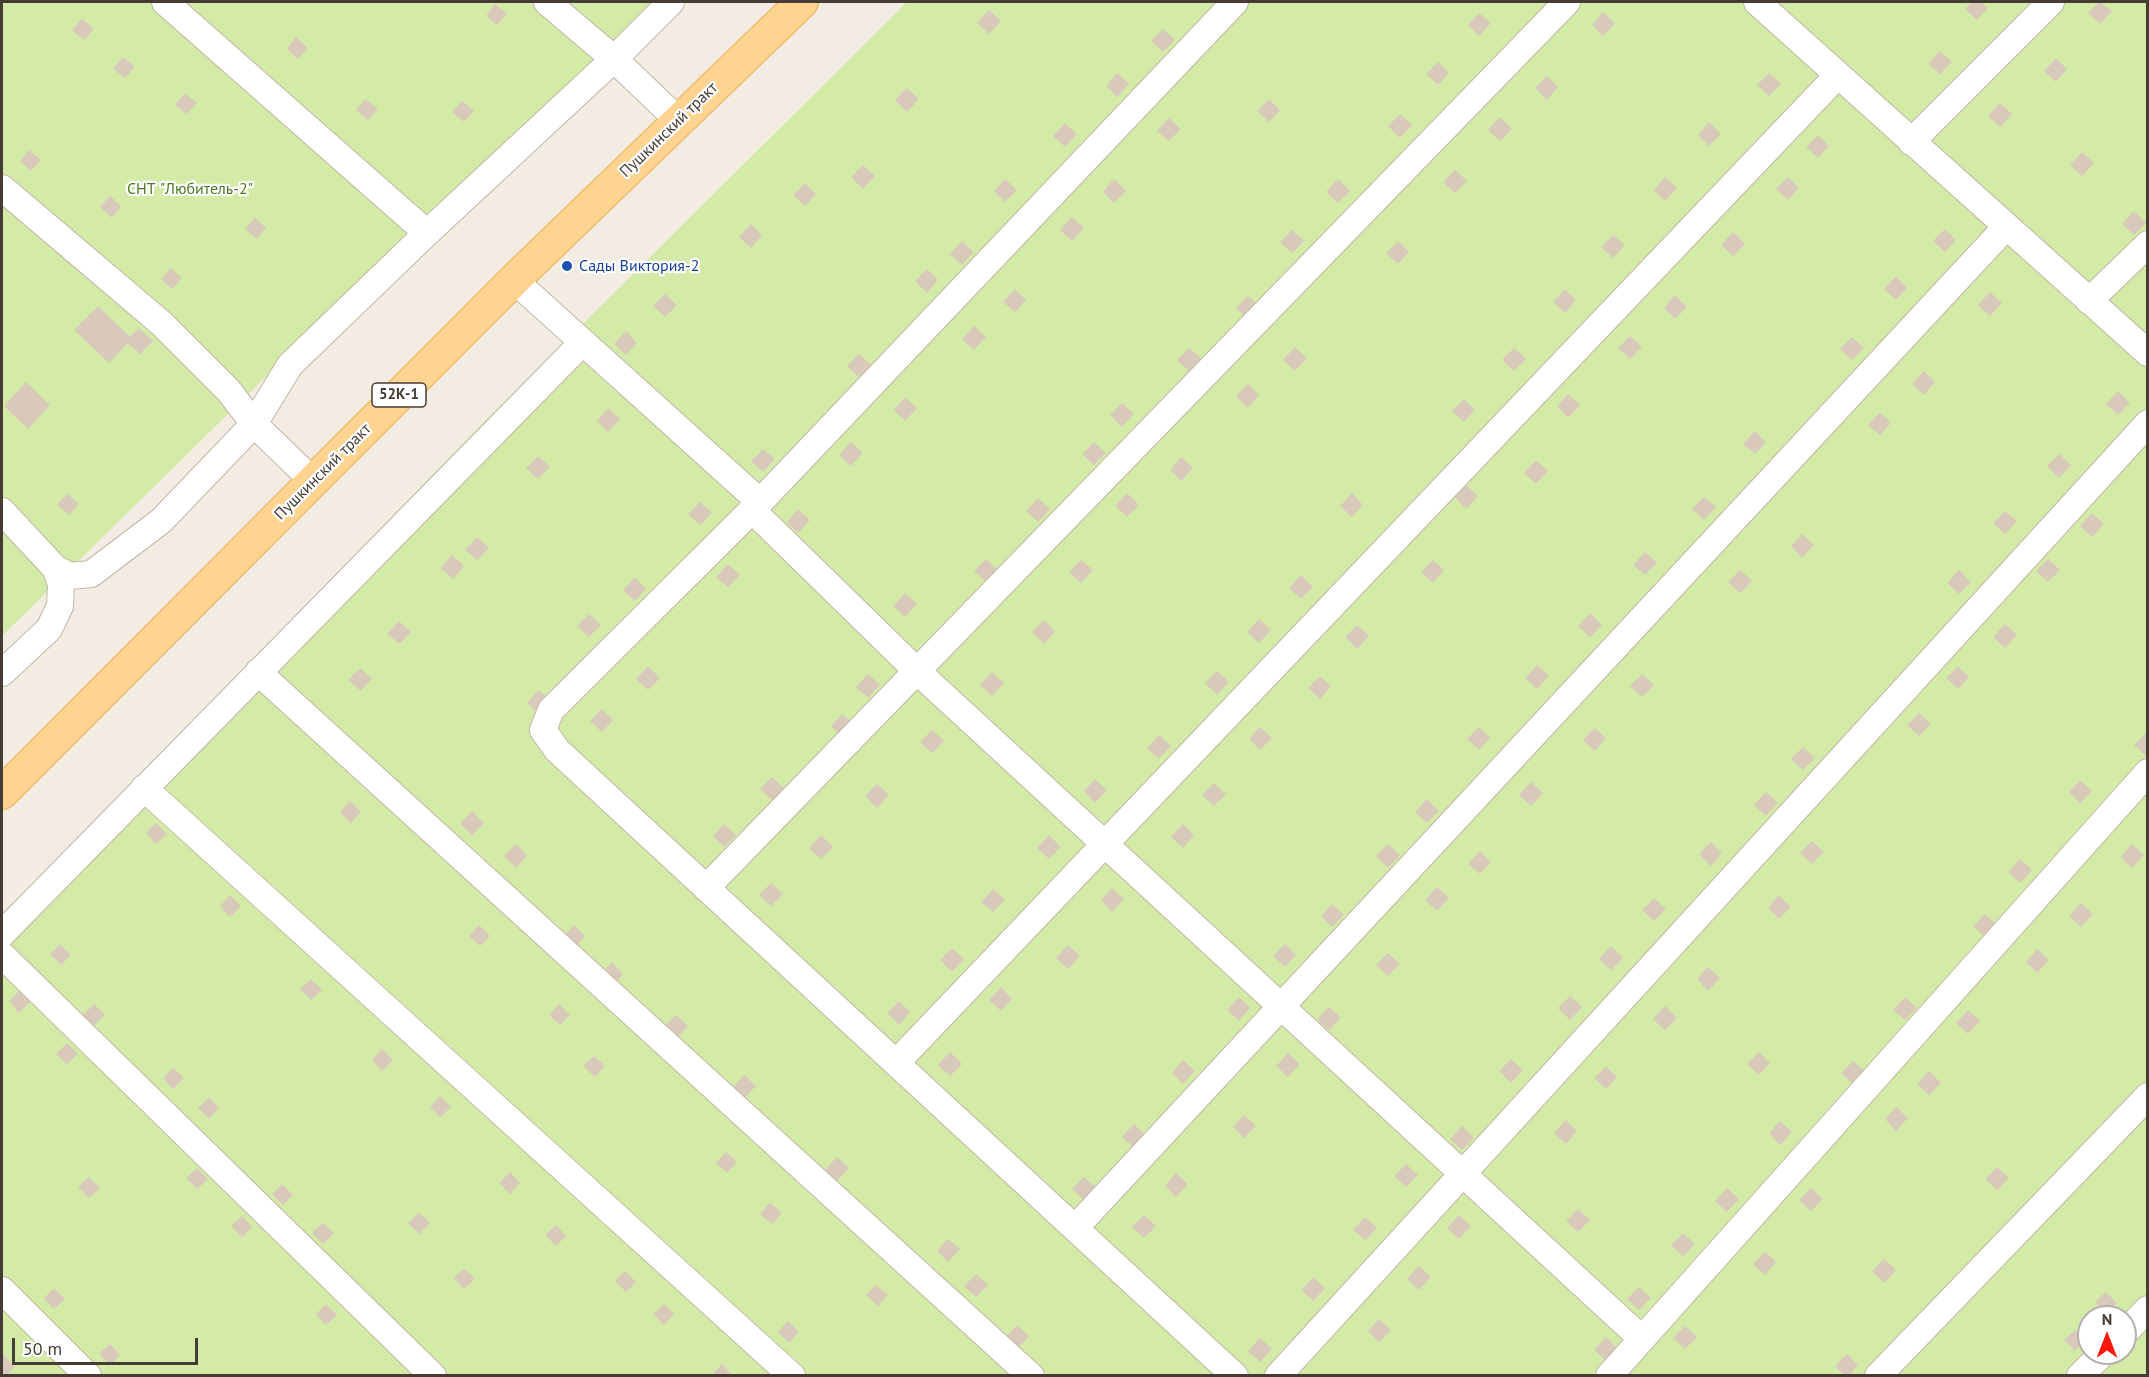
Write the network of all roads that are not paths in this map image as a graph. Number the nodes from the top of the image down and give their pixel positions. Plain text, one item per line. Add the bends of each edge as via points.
1 (165, 2) edge
2 (547, 2) edge
3 (671, 2) edge
4 (801, 2) edge
5 (1235, 2) edge
6 (1567, 2) edge
7 (1757, 2) edge
8 (2051, 2) edge
9 (614, 58) junction
10 (1838, 75) junction
11 (679, 121) junction
12 (1911, 142) junction
13 (2, 188) edge
14 (2006, 227) junction
15 (427, 233) junction
16 (2148, 244) edge
17 (514, 280) junction
18 (2089, 301) junction
19 (583, 342) junction
20 (2148, 353) edge
21 (2148, 423) edge
22 (254, 424) junction
23 (314, 482) junction
24 (756, 506) junction
25 (2, 511) edge
26 (56, 569) junction
27 (917, 671) junction
28 (258, 672) junction
29 (2, 673) edge
30 (2148, 772) edge
31 (144, 788) junction
32 (2, 793) edge
33 (1105, 844) junction
34 (706, 888) junction
35 (2, 934) edge
36 (2, 955) edge
37 (1281, 1006) junction
38 (896, 1063) junction
39 (2148, 1096) edge
40 (1461, 1175) junction
41 (1075, 1228) junction
42 (2, 1290) edge
43 (2148, 1309) edge
44 (2137, 1320) edge
45 (1642, 1339) junction
46 (2091, 1365) edge
47 (88, 1376) edge
48 (433, 1376) edge
49 (792, 1376) edge
50 (1032, 1376) edge
51 (1235, 1376) edge
52 (1278, 1376) edge
53 (1609, 1376) edge
54 (1878, 1376) edge
55 (2080, 1376) edge

1 - 15 lane
2 - 9 lane
3 - 9 lane
4 - 11 main road, Пушкинский тракт / 52К-1
5 - 24 lane
6 - 27 lane
7 - 10 lane
8 - 12 lane
9 - 11 lane
9 - 15 lane
10 - 12 lane
10 - 33 lane
11 - 17 main road, Пушкинский тракт / 52К-1
12 - 14 lane
13 - 22 lane via 161,323 229,392
14 - 18 lane
14 - 37 lane
15 - 22 lane via 290,365
16 - 18 lane
17 - 19 lane
17 - 23 main road, Пушкинский тракт / 52К-1
18 - 20 lane
19 - 24 lane
19 - 28 lane
21 - 40 lane
22 - 23 lane
22 - 26 lane via 161,521 115,557 91,574 70,576
23 - 32 main road, Пушкинский тракт / 52К-1
24 - 27 lane
24 - 34 lane via 550,710 543,730 557,750
25 - 26 lane
26 - 29 lane via 61,585 60,606 50,629
27 - 33 lane
27 - 34 lane
28 - 31 lane
28 - 50 lane
30 - 45 lane
31 - 35 lane
31 - 49 lane
33 - 37 lane
33 - 38 lane
34 - 38 lane
36 - 48 lane
37 - 40 lane
37 - 41 lane
38 - 41 lane
39 - 54 lane
40 - 45 lane
40 - 52 lane
41 - 51 lane
42 - 47 lane
43 - 44 lane
45 - 53 lane
46 - 55 lane

